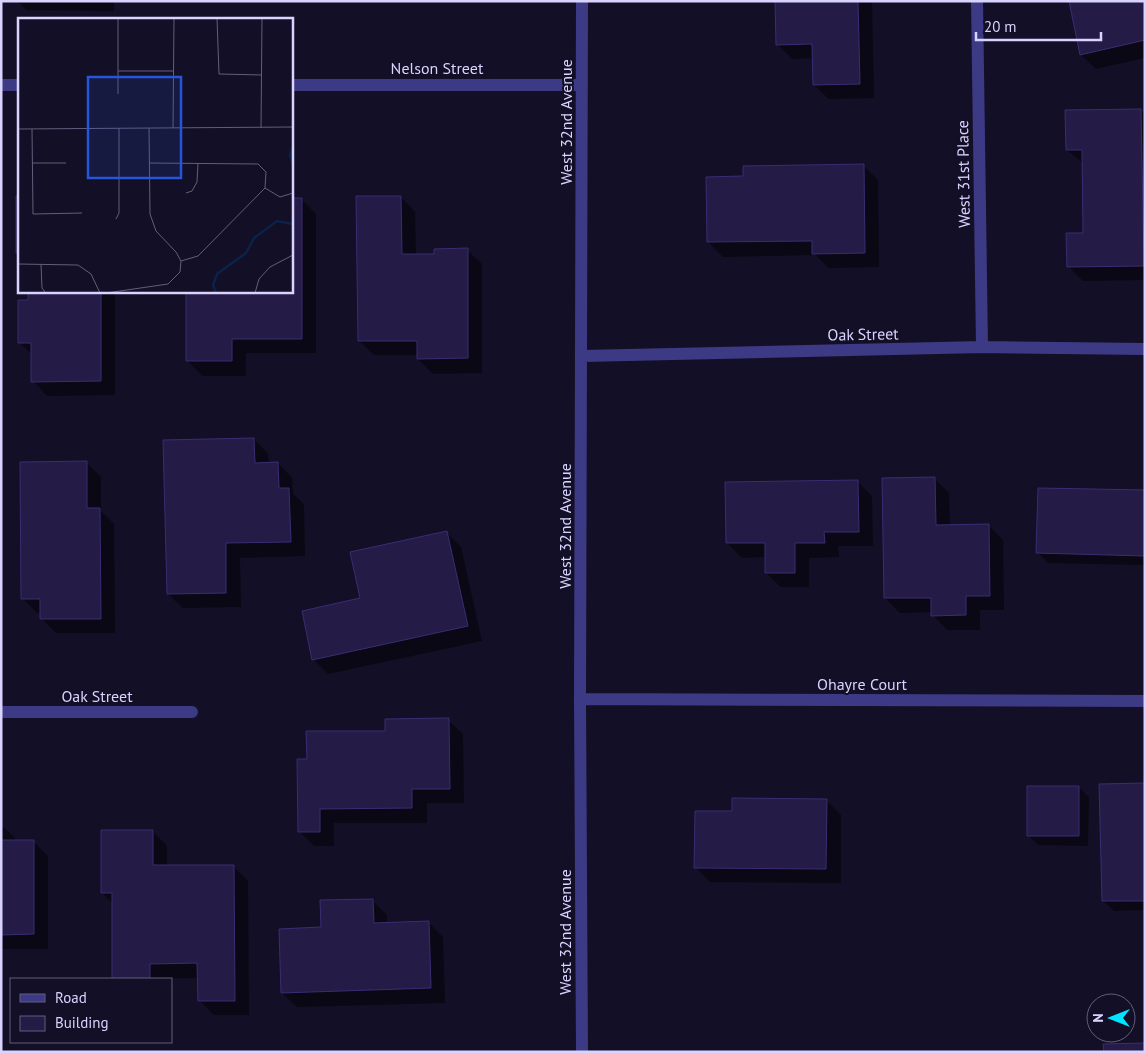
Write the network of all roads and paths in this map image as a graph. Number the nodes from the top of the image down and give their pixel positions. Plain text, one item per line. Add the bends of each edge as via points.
1 (582, 1) edge
2 (976, 1) edge
3 (1, 85) edge
4 (18, 85) edge
5 (292, 85) edge
6 (582, 85) junction
7 (982, 347) junction
8 (1145, 348) edge
9 (582, 356) junction
10 (580, 699) junction
11 (1145, 701) edge
12 (1, 712) edge
13 (192, 712) dead end
14 (582, 1052) edge

1 - 6 street, West 32nd Avenue
2 - 7 street, West 31st Place
3 - 4 street
5 - 6 street, Nelson Street
6 - 9 street, West 32nd Avenue
7 - 8 street, Oak Street
7 - 9 street, Oak Street
9 - 10 street, West 32nd Avenue
10 - 11 street, Ohayre Court
10 - 14 street, West 32nd Avenue
12 - 13 street, Oak Street

